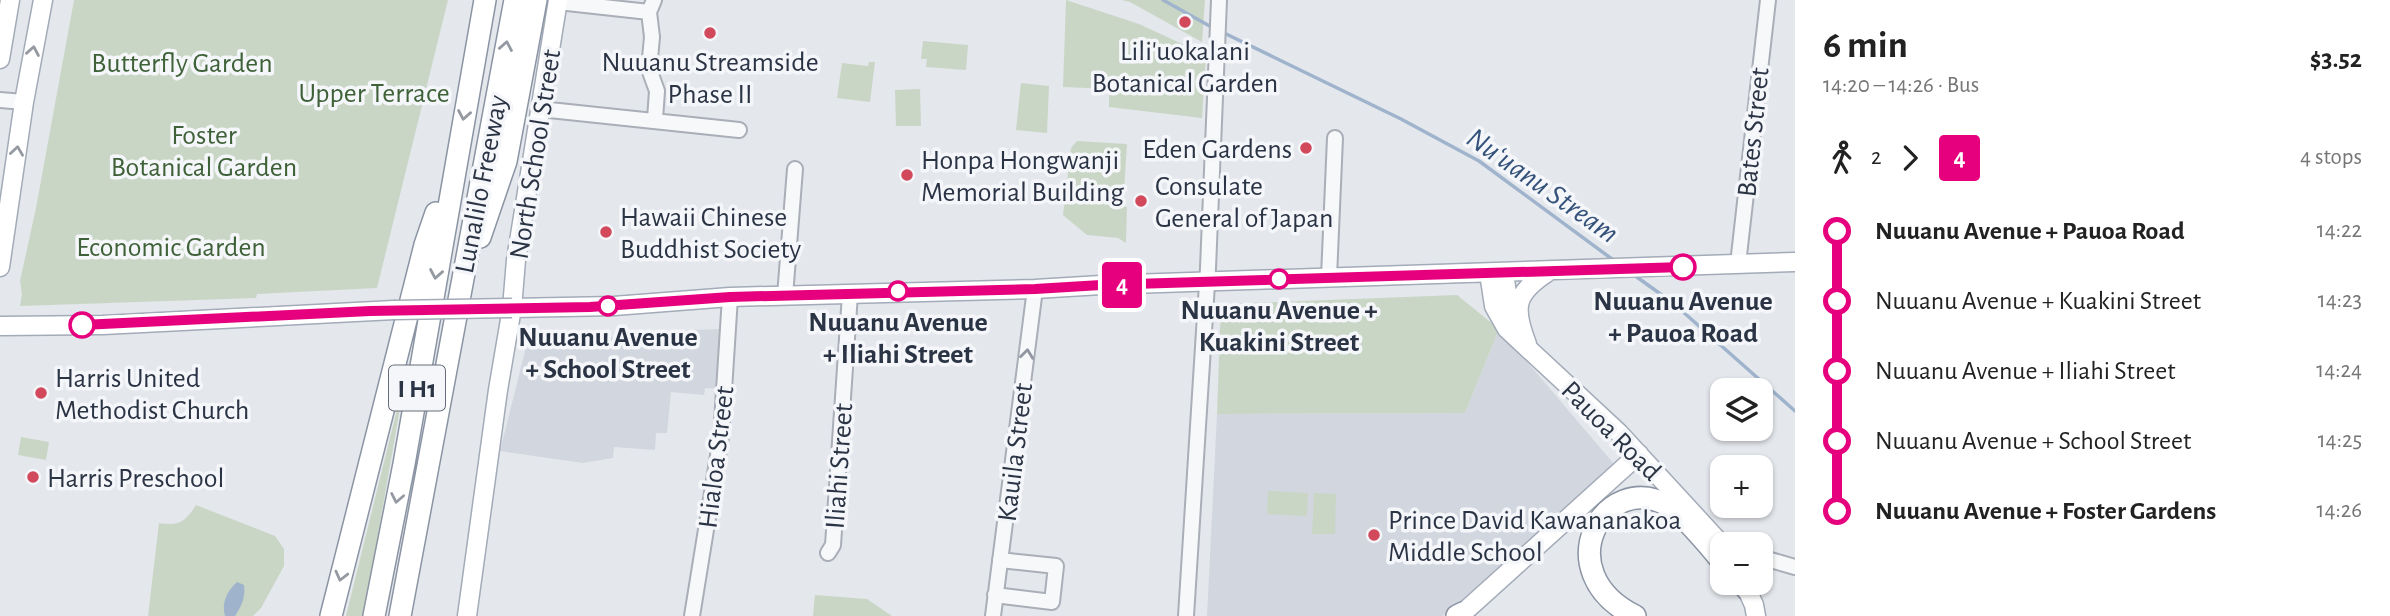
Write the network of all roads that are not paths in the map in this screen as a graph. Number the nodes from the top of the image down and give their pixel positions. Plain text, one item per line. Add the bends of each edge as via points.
1 (10, 0) edge
2 (43, 0) edge
3 (485, 0) edge
4 (515, 0) edge
5 (537, 0) edge
6 (1219, 0) edge
7 (1768, 0) edge
8 (558, 1) edge
9 (651, 6) edge
10 (0, 59) edge
11 (0, 100) edge
12 (24, 102) junction
13 (540, 109) junction
14 (654, 120) junction
15 (739, 130) dead end
16 (1335, 138) dead end
17 (456, 159) junction
18 (795, 169) dead end
19 (1795, 262) edge
20 (1738, 264) junction
21 (0, 267) edge
22 (1550, 270) junction
23 (1497, 273) junction
24 (1329, 277) junction
25 (461, 281) junction
26 (1208, 282) junction
27 (1035, 289) junction
28 (850, 294) junction
29 (785, 296) junction
30 (730, 297) junction
31 (512, 308) junction
32 (0, 326) edge
33 (1528, 348) junction
34 (1639, 454) junction
35 (1710, 532) edge
36 (1710, 548) edge
37 (828, 553) dead end
38 (1000, 559) junction
39 (1773, 561) edge
40 (1795, 567) edge
41 (995, 595) junction
42 (1749, 595) edge
43 (1460, 614) edge
44 (331, 616) edge
45 (374, 616) edge
46 (402, 616) edge
47 (467, 616) edge
48 (692, 616) edge
49 (993, 616) edge
50 (1186, 616) edge
51 (1635, 616) edge
52 (1756, 616) edge

1 - 10 main road
12 -> 2 main road
3 -> 17 highway, Lunalilo Freeway / I H1
25 -> 4 highway, Lunalilo Freeway / I H1
5 - 25 highway via 506,161
6 - 26 street
7 - 20 street, Bates Street
8 - 9 street
8 - 13 main road, North School Street
9 - 14 street via 649,69 657,91
11 - 12 street
21 -> 12 main road
13 - 14 street
13 - 31 main road, North School Street
14 - 15 street
16 - 24 street
17 -> 44 highway via 425,245
17 -> 45 highway, Lunalilo Freeway / I H1
18 - 29 street
19 - 20 main road
20 - 22 main road
22 - 23 main road
22 - 33 main road via 1523,292 1520,300 1518,321
23 - 24 main road
23 - 33 main road, Pauoa Road via 1494,306 1498,316
24 - 26 main road
25 - 46 highway, Lunalilo Freeway / I H1
26 - 27 main road
26 - 50 street
27 - 28 main road
38 -> 27 street, Kauila Street
28 - 29 main road
28 - 37 street, Iliahi Street via 833,545
29 - 30 main road
30 - 31 main road
30 - 48 street, Hialoa Street via 722,438
31 - 32 main road, bridge
31 - 47 main road, North School Street
33 - 34 main road, Pauoa Road
34 - 35 main road, Pauoa Road
34 - 43 main road
36 - 51 highway via 1671,507 1658,502 1630,500 1608,512 1591,534 1590,565 1609,598
38 - 41 street, Kauila Street
38 - 41 street via 1056,566 1052,602
39 - 40 street
41 - 49 street, Kauila Street
42 - 52 main road

